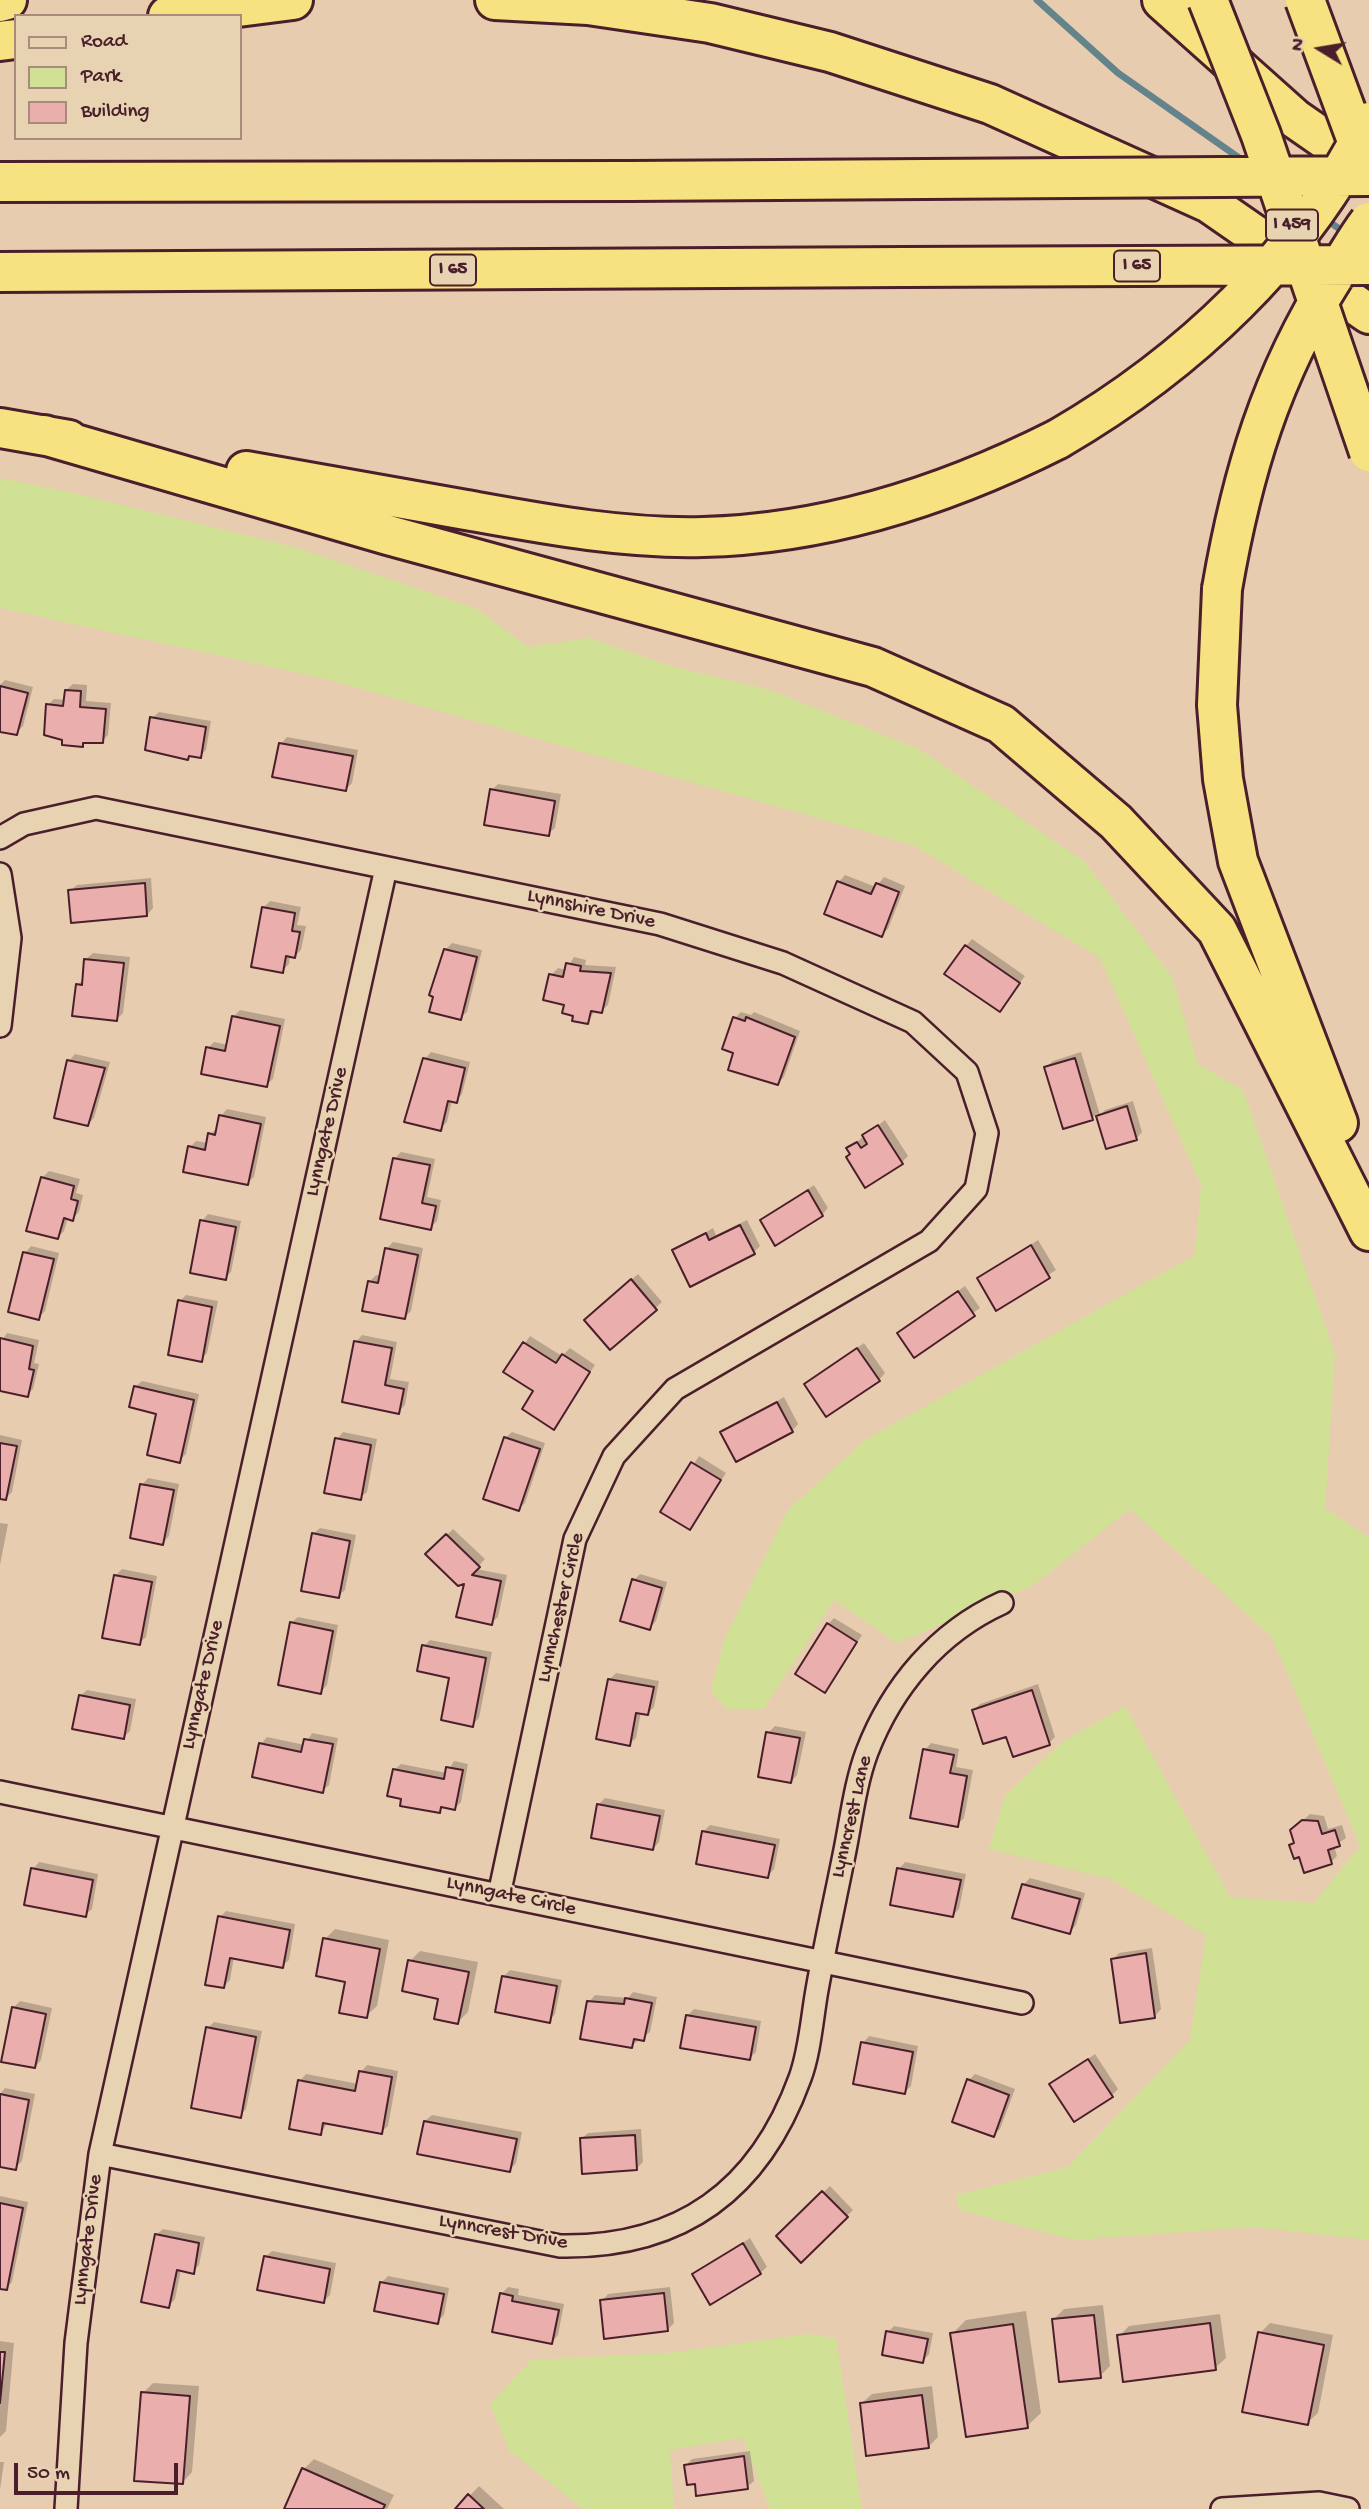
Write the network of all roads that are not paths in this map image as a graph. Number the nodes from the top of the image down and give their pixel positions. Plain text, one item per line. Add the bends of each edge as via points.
1 (7, 0) edge
2 (293, 0) edge
3 (495, 0) edge
4 (1162, 0) edge
5 (1208, 0) edge
6 (1305, 0) edge
7 (0, 2) edge
8 (183, 14) edge
9 (1369, 122) edge
10 (1369, 173) edge
11 (0, 182) edge
12 (1369, 222) edge
13 (1369, 265) edge
14 (0, 272) edge
15 (1369, 314) edge
16 (0, 428) edge
17 (44, 435) junction
18 (1369, 452) edge
19 (0, 838) edge
20 (387, 869) junction
21 (0, 874) edge
22 (0, 1026) edge
23 (1369, 1212) edge
24 (1369, 1231) edge
25 (929, 1241) joint
26 (1002, 1603) dead end
27 (0, 1792) edge
28 (172, 1827) junction
29 (499, 1895) junction
30 (822, 1961) junction
31 (1022, 2003) dead end
32 (100, 2154) junction
33 (66, 2509) edge
34 (1222, 2509) edge
35 (1348, 2509) edge

1 - 7 highway
2 - 8 highway
3 - 15 highway via 587,5 710,23 830,52 990,104 1209,203
4 - 10 highway via 1294,118
5 - 18 highway, I 459, bridge via 1261,135
6 - 10 highway, bridge
9 - 17 highway, bridge via 1316,209 1273,264 1151,379 1058,439 955,487 895,507 807,526 702,537 603,532
10 - 11 highway, bridge
12 - 23 highway, bridge via 1314,308 1274,389 1249,463 1222,589 1217,705 1223,779 1238,861
13 - 14 highway, I 65, bridge
16 - 17 highway
17 - 24 highway via 388,535 873,667 1001,724 1116,822 1217,930
19 - 20 street, Lynnshire Drive via 24,824 96,807
20 - 25 street, Lynnshire Drive via 660,924 783,963 913,1022 967,1072 987,1133 976,1189
20 - 28 street, Lynngate Drive
21 - 22 street via 10,938
25 - 29 street, Lynnchester Circle via 675,1389 614,1456 575,1539
26 - 30 street, Lynncrest Lane via 950,1635 917,1665 888,1707 867,1753
27 - 28 street, Lynngate Circle
28 - 29 street, Lynngate Circle
28 - 32 street, Lynngate Drive
29 - 30 street, Lynngate Circle
30 - 31 street, Lynngate Circle
30 - 32 street, Lynncrest Drive via 801,2077 757,2164 707,2210 648,2237 594,2247 560,2246
32 - 33 street, Lynngate Drive via 76,2343
34 - 35 street via 1320,2503

